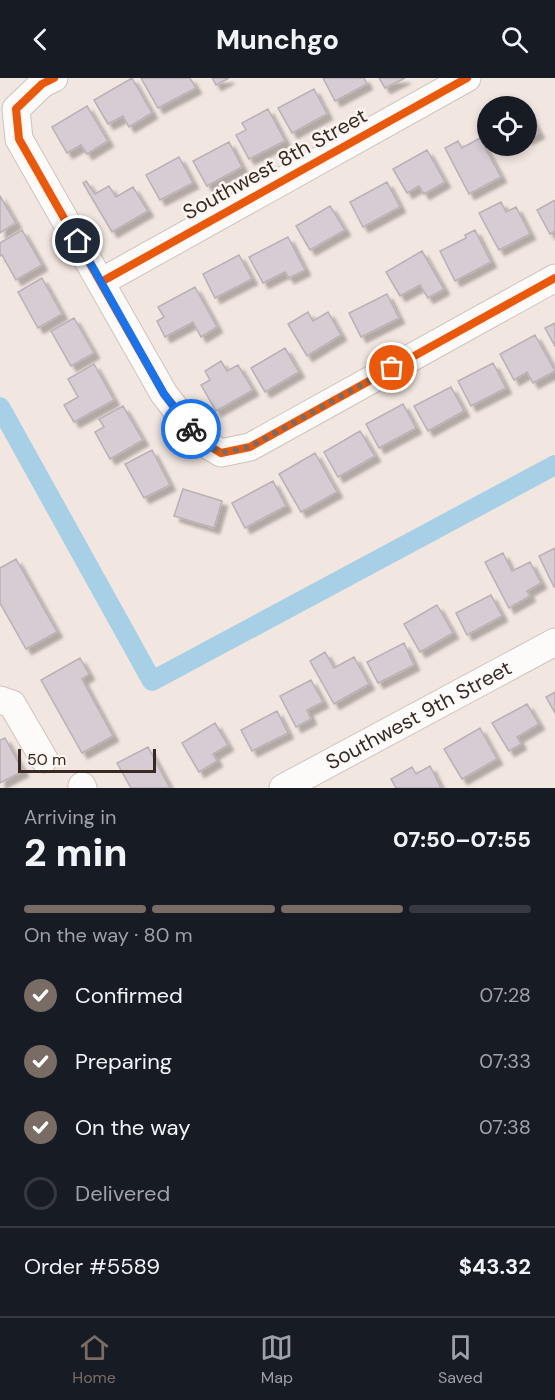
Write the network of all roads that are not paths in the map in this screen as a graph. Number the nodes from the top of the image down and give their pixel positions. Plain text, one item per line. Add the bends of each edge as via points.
1 (54, 78) edge
2 (467, 78) edge
3 (555, 278) edge
4 (101, 282) junction
5 (555, 642) edge
6 (0, 700) edge
7 (44, 759) dead end
8 (283, 788) edge

1 - 4 street via 16,109 19,139
2 - 4 street, Southwest 8th Street
3 - 4 street via 250,447 221,453 201,441 164,394
5 - 8 street, Southwest 9th Street
6 - 7 street via 12,704

